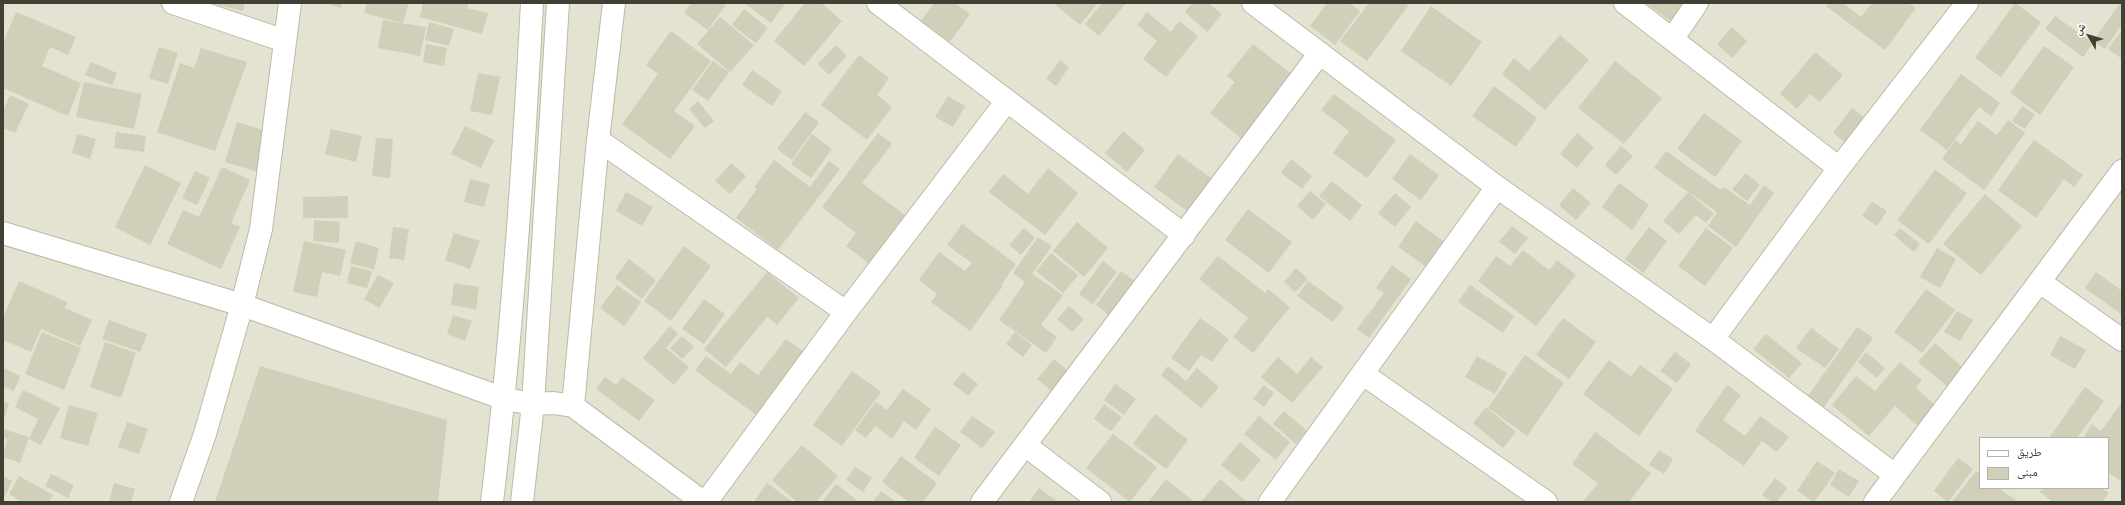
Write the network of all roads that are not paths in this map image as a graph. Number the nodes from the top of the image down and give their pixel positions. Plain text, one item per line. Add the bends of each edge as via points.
1 (173, 3) edge
2 (290, 3) edge
3 (532, 3) edge
4 (558, 3) edge
5 (614, 3) edge
6 (878, 3) edge
7 (1625, 3) edge
8 (1697, 3) edge
9 (1967, 3) edge
10 (1267, 7) edge
11 (1673, 38) junction
12 (285, 41) junction
13 (1320, 53) junction
14 (1006, 102) junction
15 (598, 140) junction
16 (1839, 168) junction
17 (2122, 171) edge
18 (1497, 187) junction
19 (3, 233) edge
20 (1184, 235) junction
21 (2040, 282) junction
22 (242, 305) junction
23 (846, 312) junction
24 (1713, 339) junction
25 (2122, 340) edge
26 (1363, 374) junction
27 (504, 399) junction
28 (533, 404) junction
29 (573, 406) junction
30 (1025, 445) junction
31 (1895, 475) junction
32 (181, 502) edge
33 (492, 502) edge
34 (522, 502) edge
35 (704, 502) edge
36 (982, 502) edge
37 (1100, 502) edge
38 (1270, 502) edge
39 (1546, 502) edge
40 (1875, 502) edge

1 - 12 street
2 - 12 street
3 - 27 street
4 - 28 street
5 - 15 street
6 - 14 street
7 - 11 street
8 - 11 street
9 - 16 street
10 - 13 street
11 - 16 street
12 - 22 street via 261,229
13 - 18 street
13 - 20 street
14 - 20 street
14 - 23 street
15 - 23 street
15 - 29 street
16 - 24 street
17 - 21 street
18 - 24 street
18 - 26 street
19 - 22 street
20 - 30 street
21 - 25 street
21 - 31 street
22 - 27 street
22 - 32 street via 205,434
23 - 35 street
24 - 31 street
26 - 38 street
26 - 39 street
27 - 28 street
27 - 33 street
28 - 29 street via 554,403
28 - 34 street
29 - 35 street
30 - 36 street
30 - 37 street
31 - 40 street

